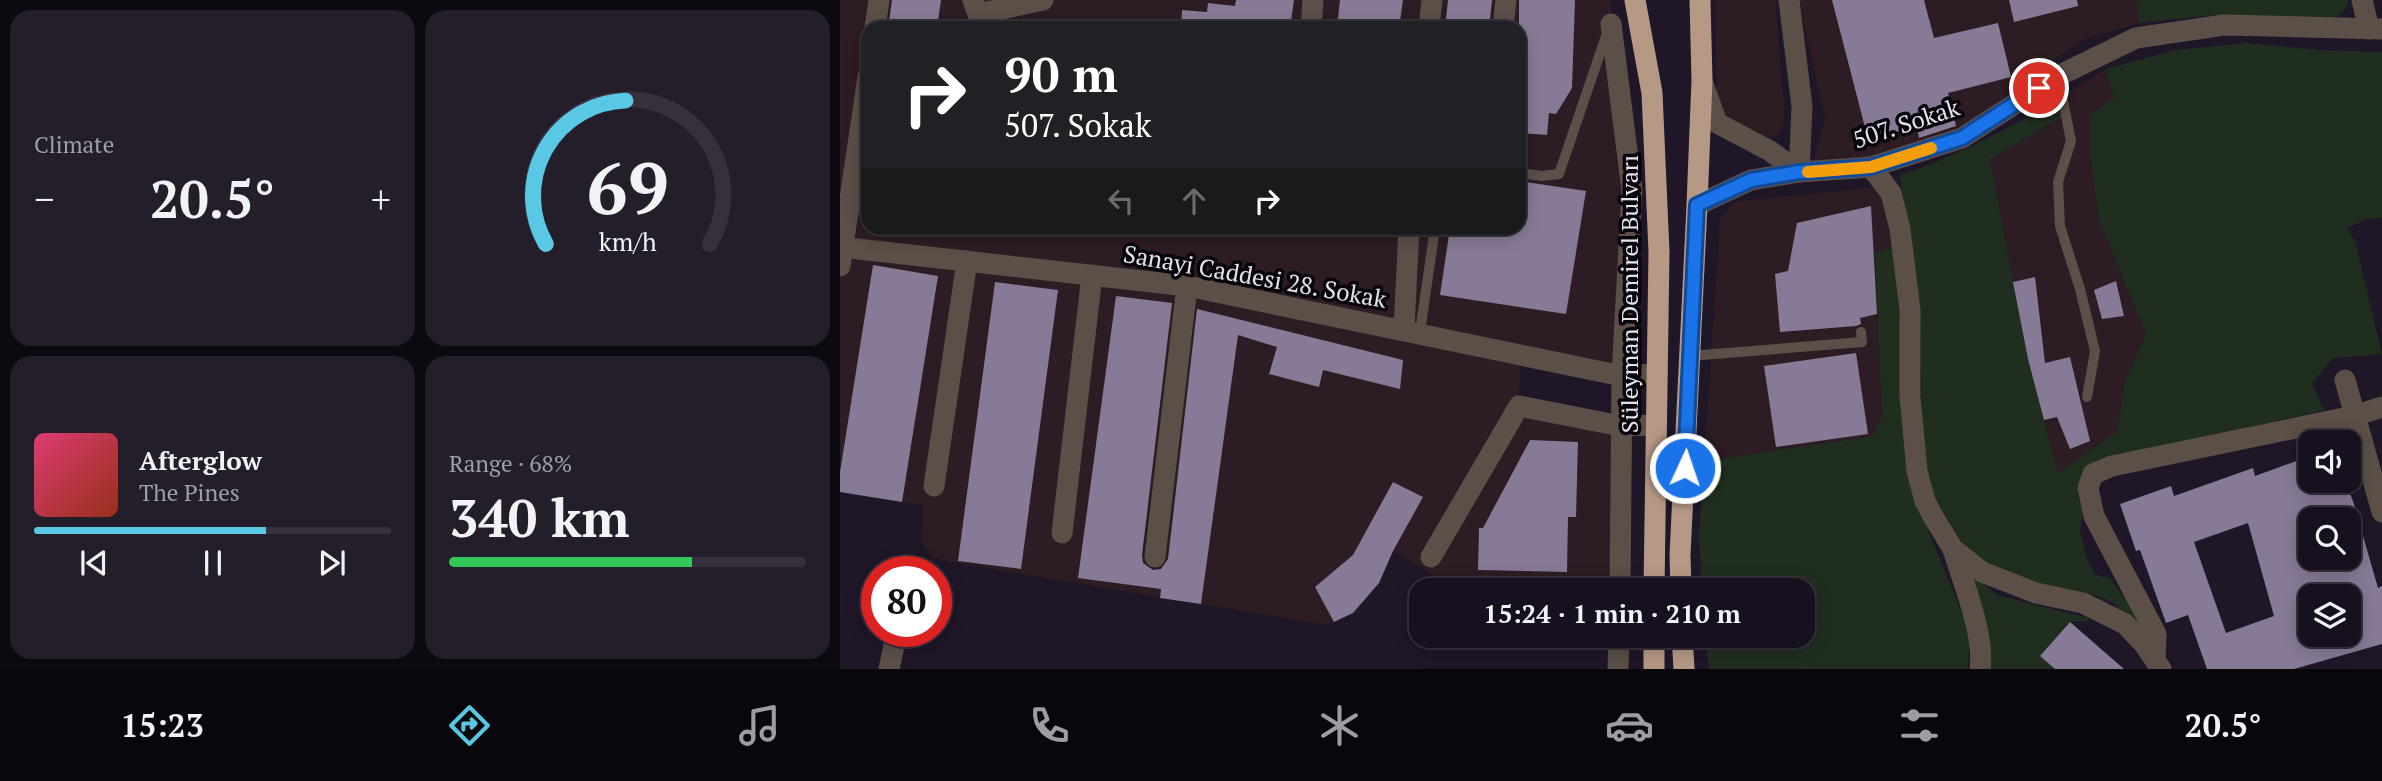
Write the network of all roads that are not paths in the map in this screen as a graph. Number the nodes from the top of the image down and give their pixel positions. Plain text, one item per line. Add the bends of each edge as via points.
1 (879, 0) edge
2 (1043, 0) edge
3 (1313, 0) edge
4 (1432, 0) edge
5 (1506, 0) edge
6 (1635, 0) edge
7 (1700, 0) edge
8 (1789, 0) edge
9 (2362, 0) edge
10 (977, 14) edge
11 (876, 21) edge
12 (1312, 21) edge
13 (1430, 21) edge
14 (1504, 21) edge
15 (1611, 24) joint
16 (2376, 29) edge
17 (2058, 76) junction
18 (1702, 80) junction
19 (861, 123) edge
20 (1871, 167) junction
21 (1799, 172) junction
22 (1526, 174) edge
23 (1697, 205) junction
24 (1407, 235) edge
25 (1433, 235) edge
26 (841, 254) edge
27 (967, 261) junction
28 (1092, 275) junction
29 (1187, 286) junction
30 (1412, 331) junction
31 (1861, 332) dead end
32 (1690, 356) junction
33 (1657, 374) junction
34 (1622, 376) junction
35 (2345, 380) dead end
36 (2088, 397) dead end
37 (2382, 407) edge
38 (2354, 416) junction
39 (1656, 425) junction
40 (1621, 426) junction
41 (934, 486) dead end
42 (2382, 512) edge
43 (1062, 533) dead end
44 (1953, 549) junction
45 (1155, 557) dead end
46 (1431, 557) dead end
47 (1620, 578) edge
48 (1654, 578) edge
49 (1681, 578) edge
50 (894, 647) edge
51 (1619, 648) edge
52 (2158, 664) edge
53 (889, 669) edge
54 (1618, 669) edge
55 (1980, 669) edge

1 - 11 street
2 - 10 street
3 - 12 street
4 - 13 street
5 - 14 street
6 - 33 highway, Süleyman Demirel Bulvarı via 1652,93 1659,253
7 - 18 highway
8 - 21 street via 1802,107
9 - 16 street
15 - 22 lane via 1559,174
15 - 34 street via 1632,190
16 - 17 street, 507. Sokak via 2224,24 2136,38
17 - 20 street, 507. Sokak via 1962,138
17 - 36 lane via 2071,141 2057,182 2060,226 2095,351
18 - 21 street via 1717,123
18 - 23 highway
19 - 26 street
20 - 21 street, 507. Sokak
20 - 44 street via 1891,193 1900,229 1910,310 1909,396 1917,471 1925,501
21 - 23 street, 507. Sokak via 1751,180
23 - 32 highway
24 - 30 street
25 - 30 lane
26 - 27 street, Sanayi Caddesi 28. Sokak
27 - 28 street, Sanayi Caddesi 28. Sokak
27 - 41 street
28 - 29 street, Sanayi Caddesi 28. Sokak
28 - 43 street
29 - 30 street, Sanayi Caddesi 28. Sokak
29 - 45 street
30 - 34 street, Sanayi Caddesi 28. Sokak
31 - 32 lane via 1862,342
32 - 49 highway
33 - 34 street, Sanayi Caddesi 28. Sokak
33 - 39 highway, Süleyman Demirel Bulvarı
34 - 40 street
35 - 38 street
37 - 38 street
38 - 42 street
38 - 52 street via 2112,466 2093,474 2088,488 2094,516 2156,634
39 - 40 street
39 - 48 highway, Süleyman Demirel Bulvarı
40 - 46 street via 1519,406
40 - 47 street
44 - 52 street via 1982,572 2036,593 2083,603 2125,624
44 - 55 street via 1976,628
50 - 53 street
51 - 54 street

